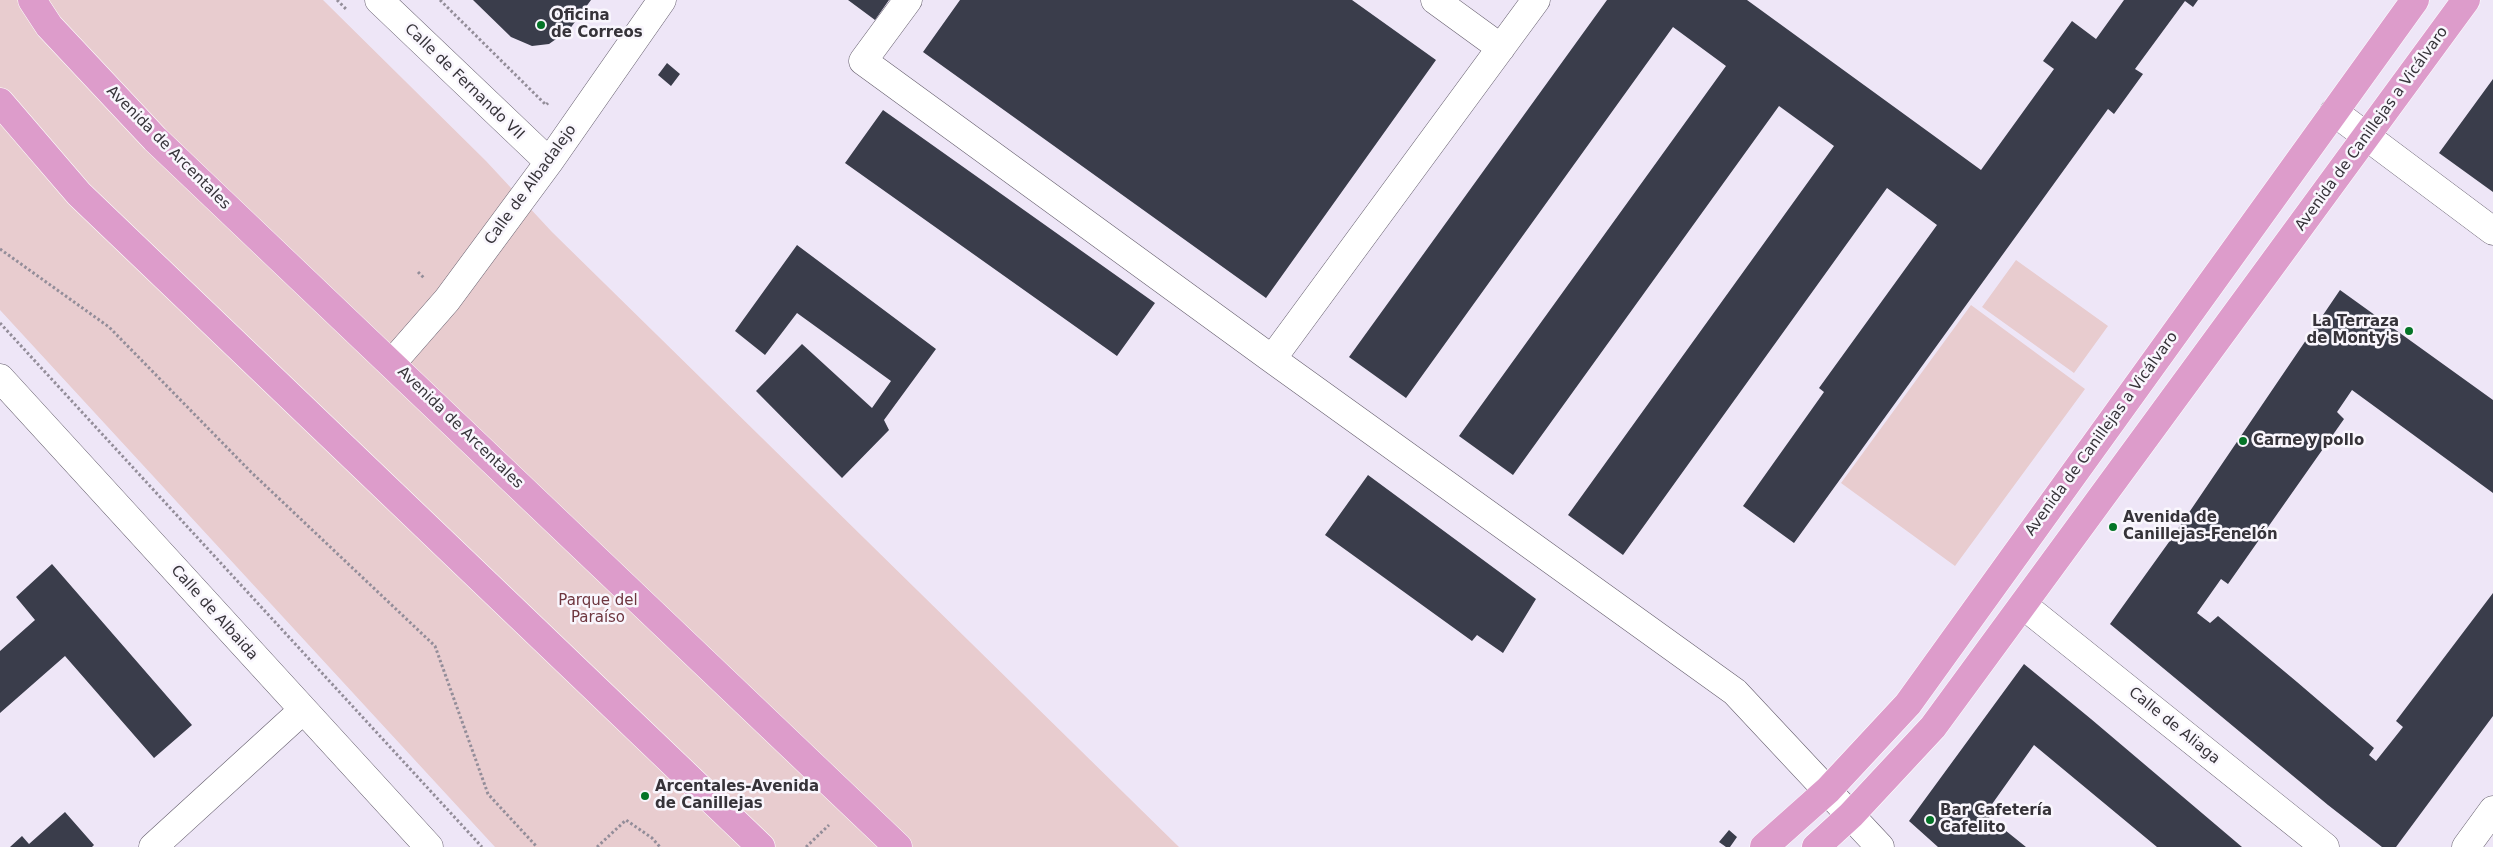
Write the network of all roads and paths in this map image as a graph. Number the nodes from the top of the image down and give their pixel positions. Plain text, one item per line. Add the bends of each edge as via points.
1 (32, 0) edge
2 (379, 0) edge
3 (440, 0) edge
4 (662, 0) edge
5 (908, 0) edge
6 (1435, 0) edge
7 (1536, 0) edge
8 (2415, 0) edge
9 (2466, 0) edge
10 (1501, 48) junction
11 (552, 97) dead end
12 (0, 102) edge
13 (2334, 112) junction
14 (2367, 137) junction
15 (549, 162) junction
16 (2493, 231) edge
17 (0, 249) edge
18 (0, 323) edge
19 (1272, 359) junction
20 (392, 363) junction
21 (0, 378) edge
22 (2023, 605) junction
23 (303, 710) junction
24 (1828, 790) junction
25 (2493, 810) edge
26 (1851, 815) junction
27 (153, 847) edge
28 (429, 847) edge
29 (482, 847) edge
30 (537, 847) edge
31 (596, 847) edge
32 (660, 847) edge
33 (761, 847) edge
34 (898, 847) edge
35 (1764, 847) edge
36 (1816, 847) edge
37 (1880, 847) edge
38 (2325, 847) edge
39 (2466, 847) edge

1 - 20 main road, Avenida de Arcentales via 49,26 155,139
2 - 15 street, Calle de Fernando VII
3 - 11 path via 546,105
4 - 15 street, Calle de Albadalejo
5 - 19 street via 863,61
6 - 10 street
7 - 10 street
8 - 13 main road, Avenida de Canillejas a Vicálvaro
9 - 14 main road, Avenida de Canillejas a Vicálvaro
10 - 19 street
12 - 33 main road via 86,201
13 - 14 street
13 - 24 main road, Avenida de Canillejas a Vicálvaro via 1908,704
14 - 16 street
14 - 22 main road, Avenida de Canillejas a Vicálvaro
15 - 20 street, Calle de Albadalejo via 447,300
17 - 30 path via 109,326 251,472 435,646 488,794
18 - 29 path
19 - 24 street via 1735,692
20 - 34 main road, Avenida de Arcentales
21 - 23 street, Calle de Albaida
22 - 26 main road, Avenida de Canillejas a Vicálvaro via 1933,726
22 - 38 street, Calle de Aliaga
23 - 27 street
23 - 28 street, Calle de Albaida
24 - 26 street
24 - 35 main road, Avenida de Canillejas a Vicálvaro
25 - 39 street
26 - 36 main road, Avenida de Canillejas a Vicálvaro
26 - 37 street
31 - 32 path via 626,820

